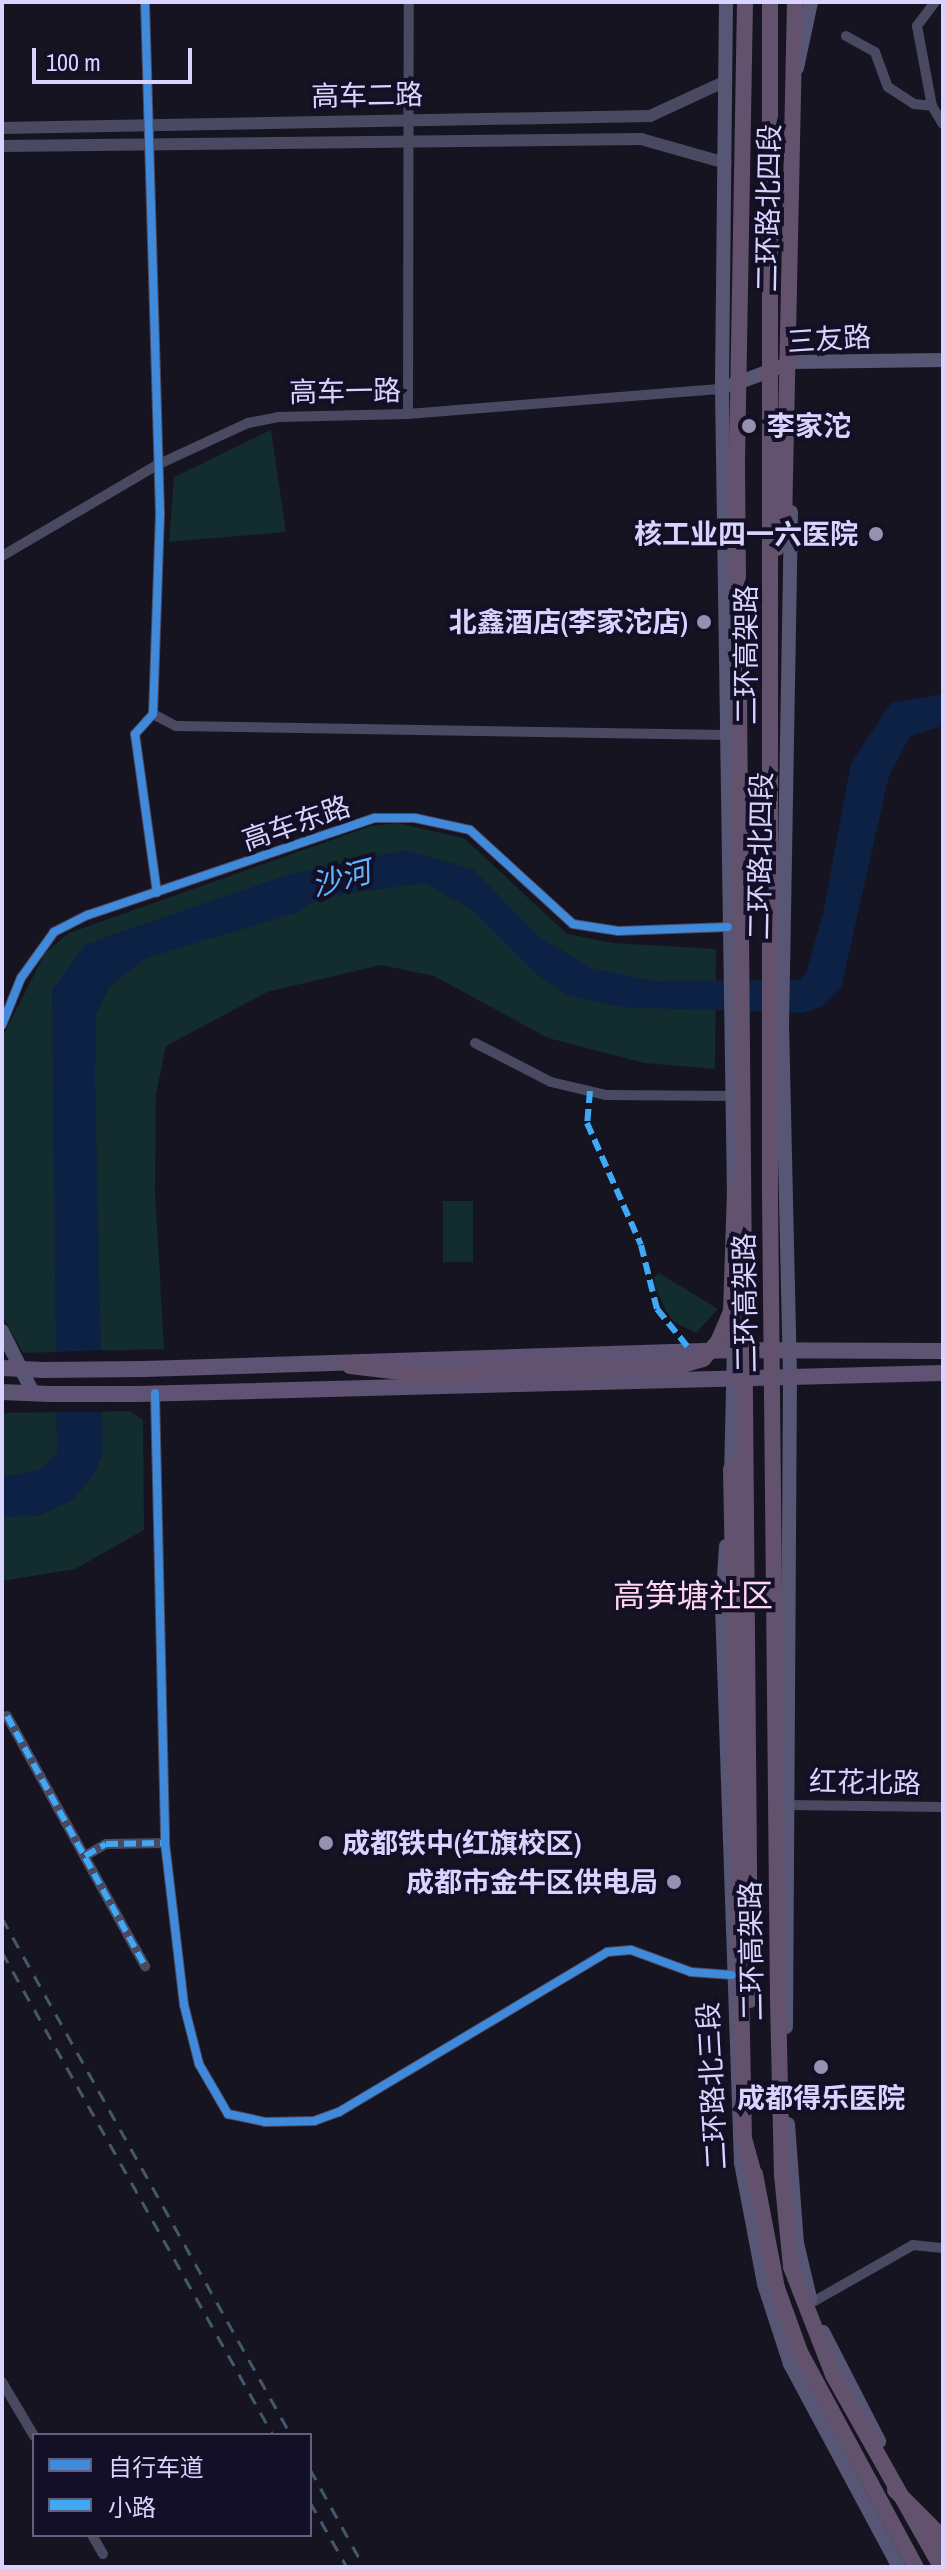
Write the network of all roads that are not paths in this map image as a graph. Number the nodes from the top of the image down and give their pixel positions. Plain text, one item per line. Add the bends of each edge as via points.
1 (145, 2) edge
2 (409, 2) edge
3 (726, 2) edge
4 (736, 2) edge
5 (745, 2) edge
6 (770, 2) edge
7 (795, 2) edge
8 (811, 2) edge
9 (935, 2) edge
10 (846, 36) dead end
11 (726, 81) junction
12 (932, 106) junction
13 (405, 117) junction
14 (943, 124) edge
15 (149, 125) junction
16 (2, 128) edge
17 (406, 139) junction
18 (147, 144) junction
19 (2, 146) edge
20 (726, 163) junction
21 (943, 360) edge
22 (793, 362) junction
23 (722, 389) junction
24 (408, 414) junction
25 (157, 465) junction
26 (737, 465) junction
27 (2, 556) edge
28 (772, 565) junction
29 (153, 714) junction
30 (726, 735) junction
31 (157, 892) junction
32 (728, 927) junction
33 (2, 1025) edge
34 (475, 1043) dead end
35 (733, 1096) junction
36 (743, 1129) junction
37 (2, 1331) edge
38 (735, 1350) junction
39 (789, 1350) junction
40 (943, 1351) edge
41 (350, 1366) junction
42 (2, 1368) edge
43 (23, 1369) junction
44 (943, 1373) edge
45 (736, 1376) junction
46 (790, 1376) junction
47 (6, 1392) edge
48 (155, 1393) junction
49 (41, 1394) junction
50 (731, 1469) junction
51 (7, 1716) dead end
52 (787, 1805) junction
53 (943, 1807) edge
54 (165, 1843) junction
55 (85, 1856) junction
56 (145, 1966) dead end
57 (732, 1975) junction
58 (756, 2182) junction
59 (943, 2248) edge
60 (811, 2303) junction
61 (2, 2382) edge
62 (32, 2433) edge
63 (895, 2490) junction
64 (93, 2537) edge
65 (943, 2538) edge
66 (103, 2554) dead end
67 (943, 2554) edge
68 (899, 2567) edge
69 (916, 2567) edge
70 (941, 2567) edge

1 - 15 street
2 - 13 street
3 - 11 main road, 二环路北四段
4 - 26 highway, bridge via 731,430
5 - 26 highway, 二环高架路, bridge
6 - 28 highway, 二环高架路, bridge
7 - 28 highway, bridge via 784,525
8 - 22 main road, 二环路北四段 via 795,76
9 - 12 street via 917,26
10 - 12 street via 875,52 888,87 914,104
11 - 13 street, 高车二路 via 650,116
11 - 20 main road, 二环路北四段
12 - 14 street
13 - 15 street, 高车二路
13 - 17 street
15 - 16 street, 高车二路
15 - 18 street
17 - 18 street, 高车二路
17 - 20 street, 高车二路 via 641,139
17 - 24 street
18 - 19 street, 高车二路
18 - 25 street
20 - 23 main road, 二环路北四段
21 - 22 main road, 三友路
22 - 23 main road, 三友路
22 - 39 main road, 二环路北四段 via 782,1028
23 - 24 street, 高车一路
23 - 30 main road, 二环路北四段
24 - 25 street, 高车一路 via 278,417 248,423
25 - 27 street, 高车一路
25 - 29 street
26 - 36 highway, 二环高架路, bridge
28 - 63 highway, 二环高架路, bridge via 770,1194 782,2175 787,2246 801,2302
29 - 30 street via 176,726
29 - 31 street via 135,734
30 - 32 main road, 二环路北四段
31 - 32 street, 高车东路 via 375,818 415,818 470,830 573,924 618,931
31 - 33 street, 高车东路 via 54,932 21,978
32 - 35 main road, 二环路北四段
34 - 35 street via 551,1082 606,1095
35 - 38 main road, 二环路北四段
36 - 41 highway, bridge via 732,1214 731,1312 718,1342 703,1359 675,1367 418,1374
36 - 58 highway, 二环高架路, bridge
37 - 43 main road
38 - 39 main road
38 - 41 main road
38 - 45 main road, 二环路北四段
39 - 40 main road
39 - 46 main road, 二环路北四段
41 - 43 main road, bridge
42 - 43 main road
42 - 47 main road
43 - 49 main road
44 - 46 main road
45 - 46 main road
45 - 48 main road
45 - 50 main road, 二环路北三段
46 - 52 main road
47 - 49 main road
48 - 49 main road, bridge
48 - 54 street
50 - 57 main road, 二环路北三段 via 722,1606
50 - 58 highway via 744,2138
51 - 55 street
52 - 53 street, 红花北路
52 - 60 main road via 788,2117 797,2243
54 - 55 street via 106,1844
54 - 57 street via 184,2005 199,2064 228,2114 240,2120 314,2121 339,2112 607,1952 631,1950 691,1972
55 - 56 street
57 - 68 main road, 二环路北三段 via 741,2163 771,2307 810,2406
58 - 69 highway, 二环高架路 via 777,2288 800,2352
59 - 60 street via 913,2245
60 - 67 main road via 886,2456
61 - 62 street
63 - 65 highway, bridge
63 - 70 highway, 二环高架路, bridge
64 - 66 street

